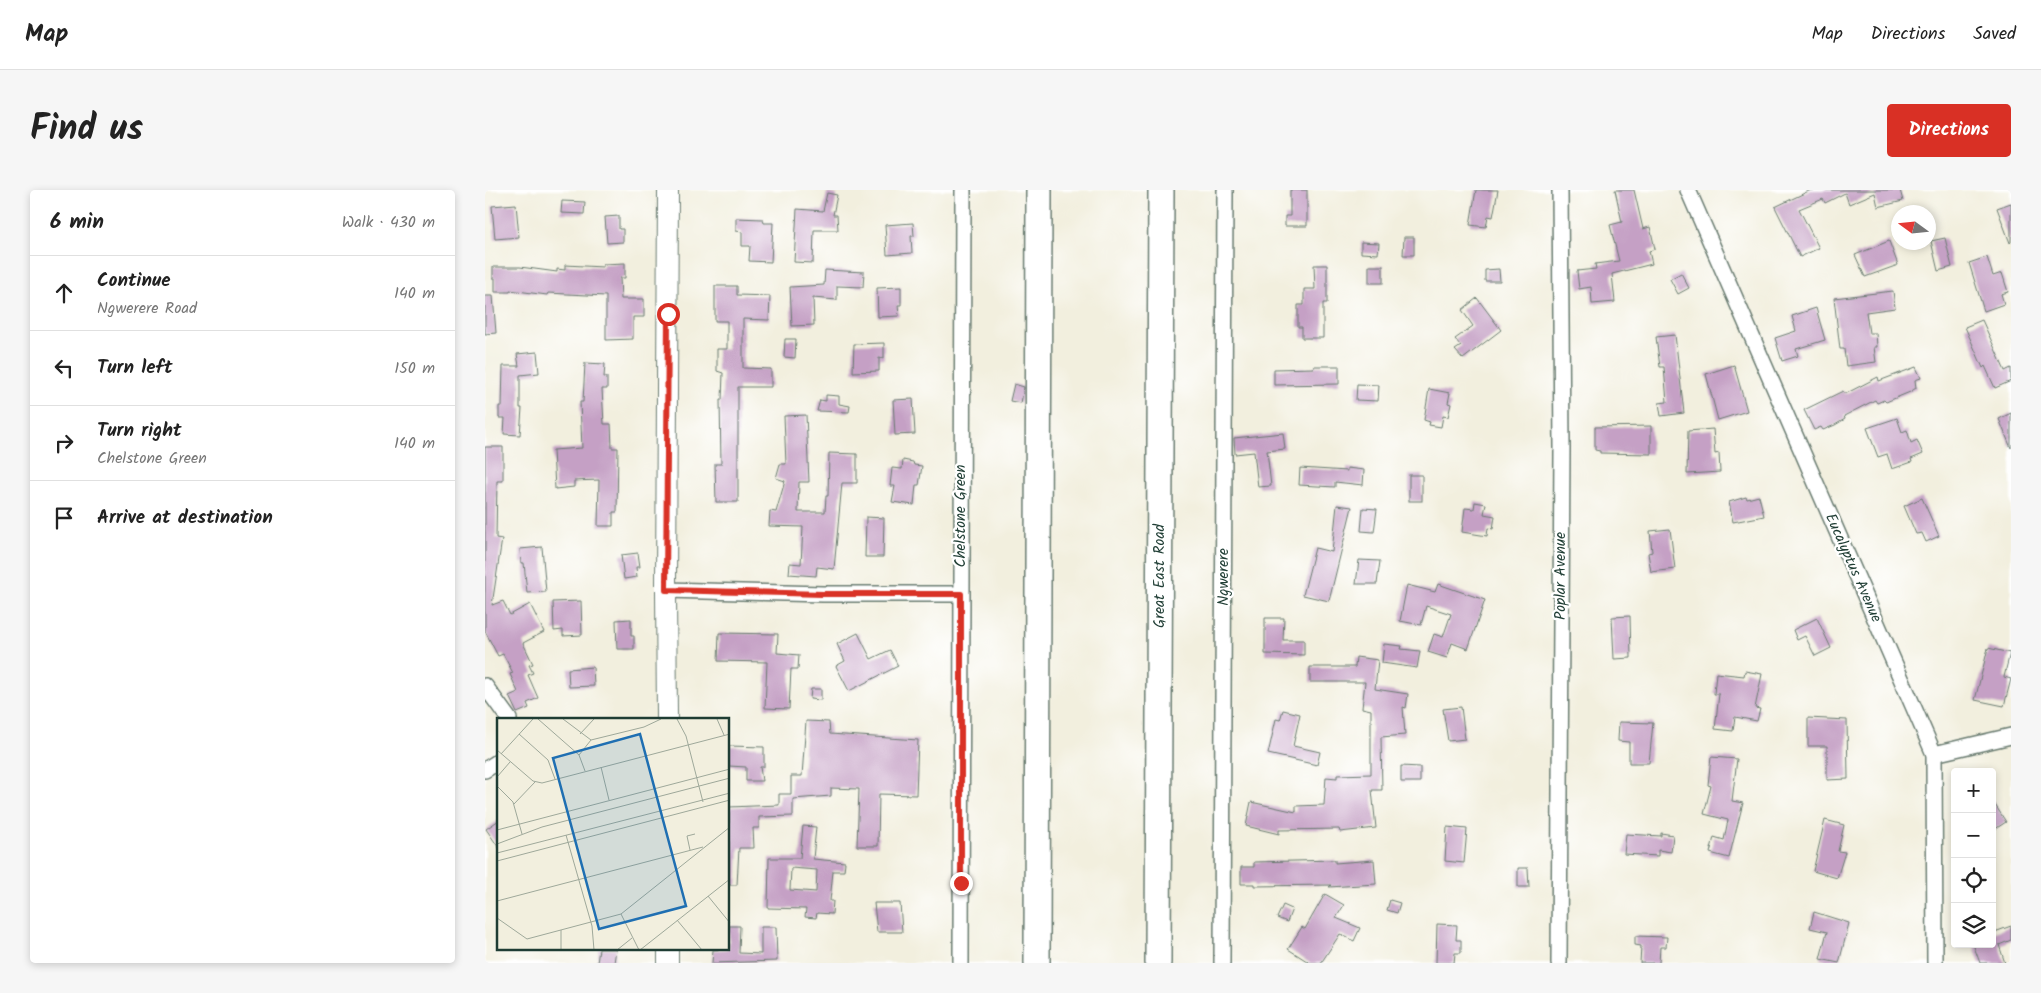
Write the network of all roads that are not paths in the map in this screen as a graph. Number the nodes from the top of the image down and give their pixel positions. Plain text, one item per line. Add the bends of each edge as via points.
1 (668, 190) edge
2 (963, 190) edge
3 (1039, 190) edge
4 (1161, 190) edge
5 (1225, 190) edge
6 (1560, 190) edge
7 (1688, 190) edge
8 (666, 590) junction
9 (961, 594) junction
10 (485, 686) edge
11 (508, 718) edge
12 (667, 718) edge
13 (2011, 736) edge
14 (1935, 754) junction
15 (497, 761) edge
16 (485, 770) edge
17 (668, 950) edge
18 (668, 963) edge
19 (961, 963) edge
20 (1037, 963) edge
21 (1158, 963) edge
22 (1222, 963) edge
23 (1559, 963) edge
24 (1935, 963) edge

1 - 8 street
2 - 9 street, Chelstone Green
3 - 20 main road
4 - 21 main road, Great East Road
5 - 22 street, Ngwerere
6 - 23 street, Poplar Avenue
7 - 14 street, Eucalyptus Avenue
8 - 9 street
8 - 12 street
9 - 19 street, Chelstone Green
10 - 11 street
13 - 14 street
14 - 24 street, Eucalyptus Avenue
15 - 16 street
17 - 18 street

